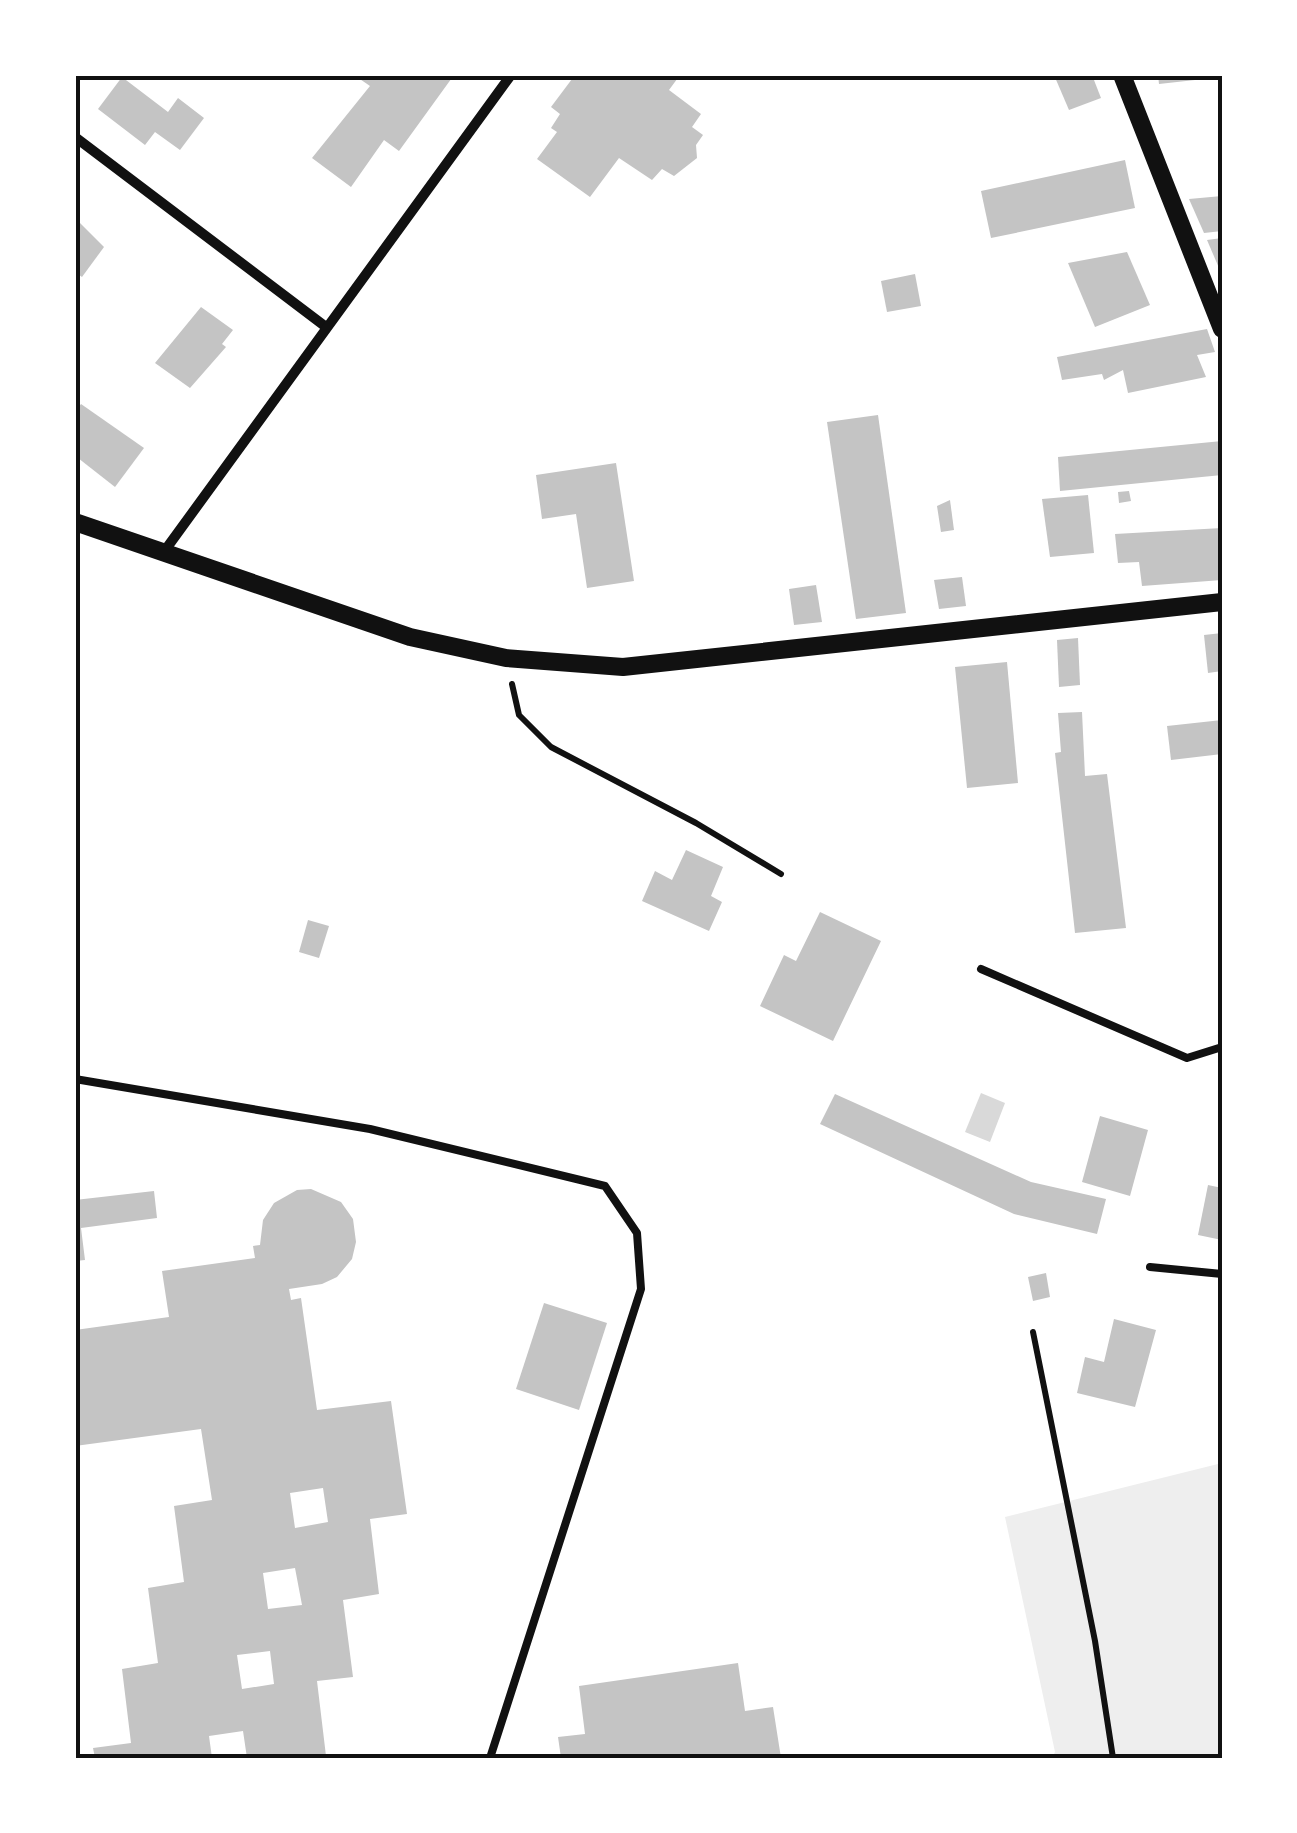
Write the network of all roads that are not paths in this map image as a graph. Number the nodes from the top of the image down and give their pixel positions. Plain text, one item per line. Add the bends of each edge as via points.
1 (511, 75) edge
2 (1122, 75) edge
3 (75, 137) edge
4 (326, 327) junction
5 (1222, 329) edge
6 (75, 522) edge
7 (163, 553) junction
8 (1222, 602) edge
9 (981, 969) dead end
10 (1222, 1047) edge
11 (75, 1078) edge
12 (1150, 1267) dead end
13 (1222, 1274) edge
14 (490, 1758) edge

1 - 4 street
2 - 5 street
3 - 4 street
4 - 7 street
6 - 7 street
7 - 8 street via 410,636 506,658 624,667
9 - 10 lane via 1187,1058
11 - 14 lane via 370,1129 605,1186 637,1233 642,1289
12 - 13 lane

